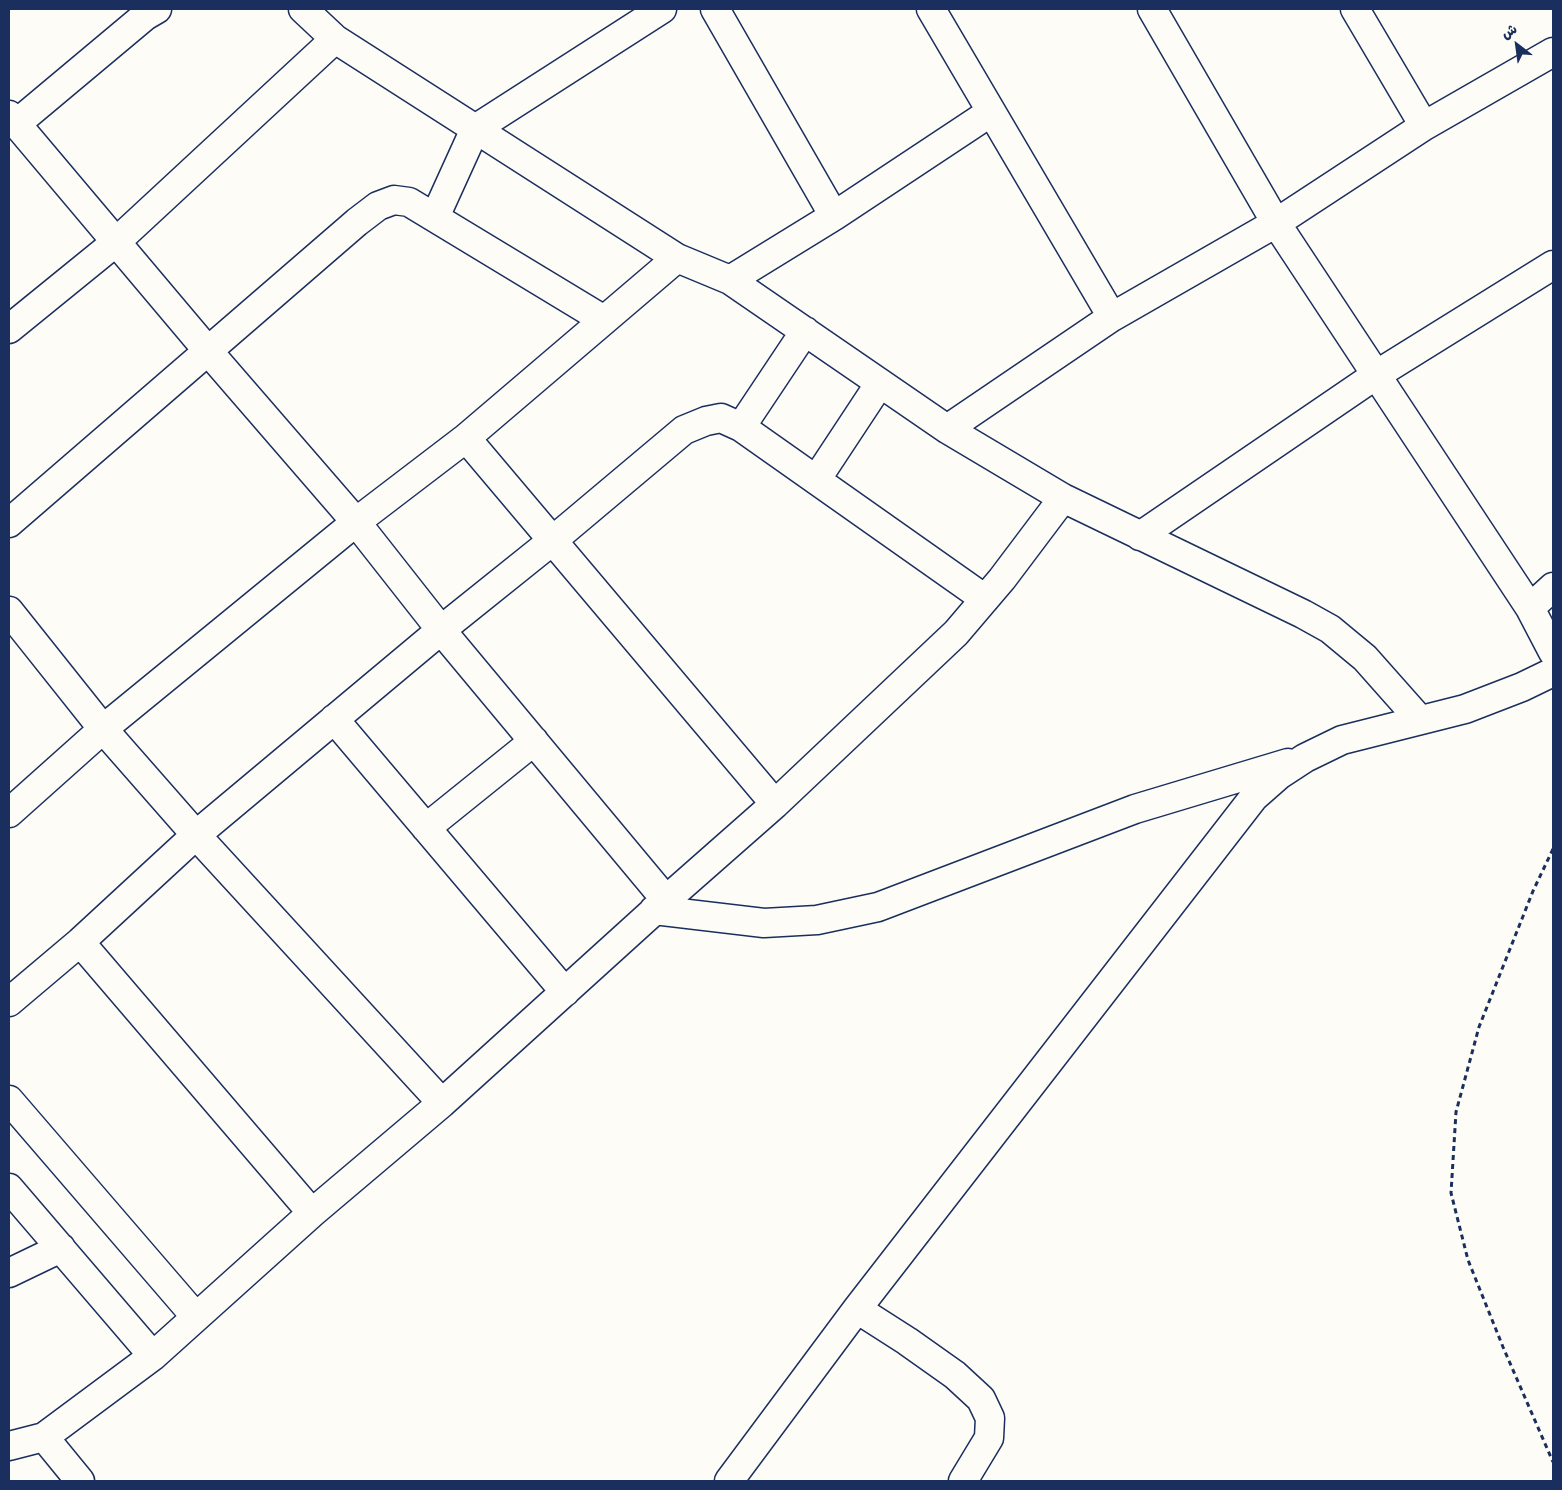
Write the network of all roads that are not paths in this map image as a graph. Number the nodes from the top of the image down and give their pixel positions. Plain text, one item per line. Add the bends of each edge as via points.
1 (303, 9) edge
2 (662, 9) edge
3 (715, 9) edge
4 (931, 9) edge
5 (1152, 9) edge
6 (1355, 9) edge
7 (147, 11) edge
8 (335, 39) junction
9 (1553, 52) edge
10 (991, 112) junction
11 (12, 119) edge
12 (1424, 126) junction
13 (475, 129) junction
14 (834, 216) junction
15 (435, 217) junction
16 (1276, 223) junction
17 (116, 242) junction
18 (677, 258) junction
19 (1553, 265) edge
20 (730, 280) junction
21 (1112, 317) junction
22 (604, 320) junction
23 (9, 329) edge
24 (805, 332) junction
25 (208, 351) junction
26 (1376, 375) junction
27 (880, 383) junction
28 (741, 427) junction
29 (947, 429) junction
30 (466, 438) junction
31 (816, 480) junction
32 (1063, 498) junction
33 (356, 522) junction
34 (9, 523) edge
35 (1140, 536) junction
36 (552, 541) junction
37 (1553, 587) edge
38 (985, 599) junction
39 (1530, 608) junction
40 (9, 611) edge
41 (442, 630) junction
42 (1553, 652) edge
43 (1553, 672) edge
44 (334, 719) junction
45 (1420, 720) junction
46 (104, 729) junction
47 (534, 741) junction
48 (1305, 758) junction
49 (775, 804) junction
50 (9, 813) edge
51 (426, 828) junction
52 (196, 835) junction
53 (660, 905) junction
54 (80, 942) junction
55 (565, 992) junction
56 (9, 1002) edge
57 (9, 1100) edge
58 (442, 1103) junction
59 (9, 1188) edge
60 (312, 1214) junction
61 (61, 1248) junction
62 (9, 1273) edge
63 (857, 1309) junction
64 (196, 1317) junction
65 (153, 1356) junction
66 (44, 1437) junction
67 (9, 1446) edge
68 (80, 1481) edge
69 (729, 1481) edge
70 (964, 1481) edge

1 - 8 street
2 - 13 street
3 - 14 street
4 - 10 street
5 - 16 street
6 - 12 street
7 - 11 street
8 - 13 street
8 - 17 street
9 - 12 street
10 - 14 street
10 - 21 street
11 - 17 street
12 - 16 street
13 - 15 street
13 - 18 street
14 - 20 street
15 - 22 street
15 - 25 street via 409,202 394,200 378,206
16 - 21 street
16 - 26 street
17 - 23 street
17 - 25 street
18 - 20 street
18 - 22 street
19 - 26 street
20 - 24 street
21 - 29 street
22 - 30 street
24 - 27 street
24 - 28 street
25 - 33 street
25 - 34 street
26 - 35 street
26 - 39 street
27 - 29 street
27 - 31 street
28 - 31 street
28 - 36 street via 721,418 684,430
29 - 32 street
30 - 33 street
30 - 36 street
31 - 38 street
32 - 35 street
32 - 38 street
33 - 41 street
33 - 46 street
35 - 45 street via 1330,629 1365,658
36 - 41 street
36 - 49 street
37 - 39 street
38 - 49 street via 956,633
39 - 42 street
40 - 46 street
41 - 44 street
41 - 47 street
43 - 45 street via 1465,708
44 - 51 street
44 - 52 street
45 - 48 street via 1342,740
46 - 50 street
46 - 52 street
47 - 51 street
47 - 53 street
48 - 53 street via 1135,809 878,907 817,920 764,923
48 - 63 street via 1254,797
49 - 53 street
51 - 55 street
52 - 54 street
52 - 58 street
53 - 55 street
54 - 56 street
54 - 60 street
55 - 58 street
57 - 64 street
58 - 60 street
59 - 61 street
60 - 64 street
61 - 62 street
61 - 65 street
63 - 69 street
63 - 70 street via 955,1375 981,1400 990,1418 989,1438
64 - 65 street
65 - 66 street
66 - 67 street
66 - 68 street

